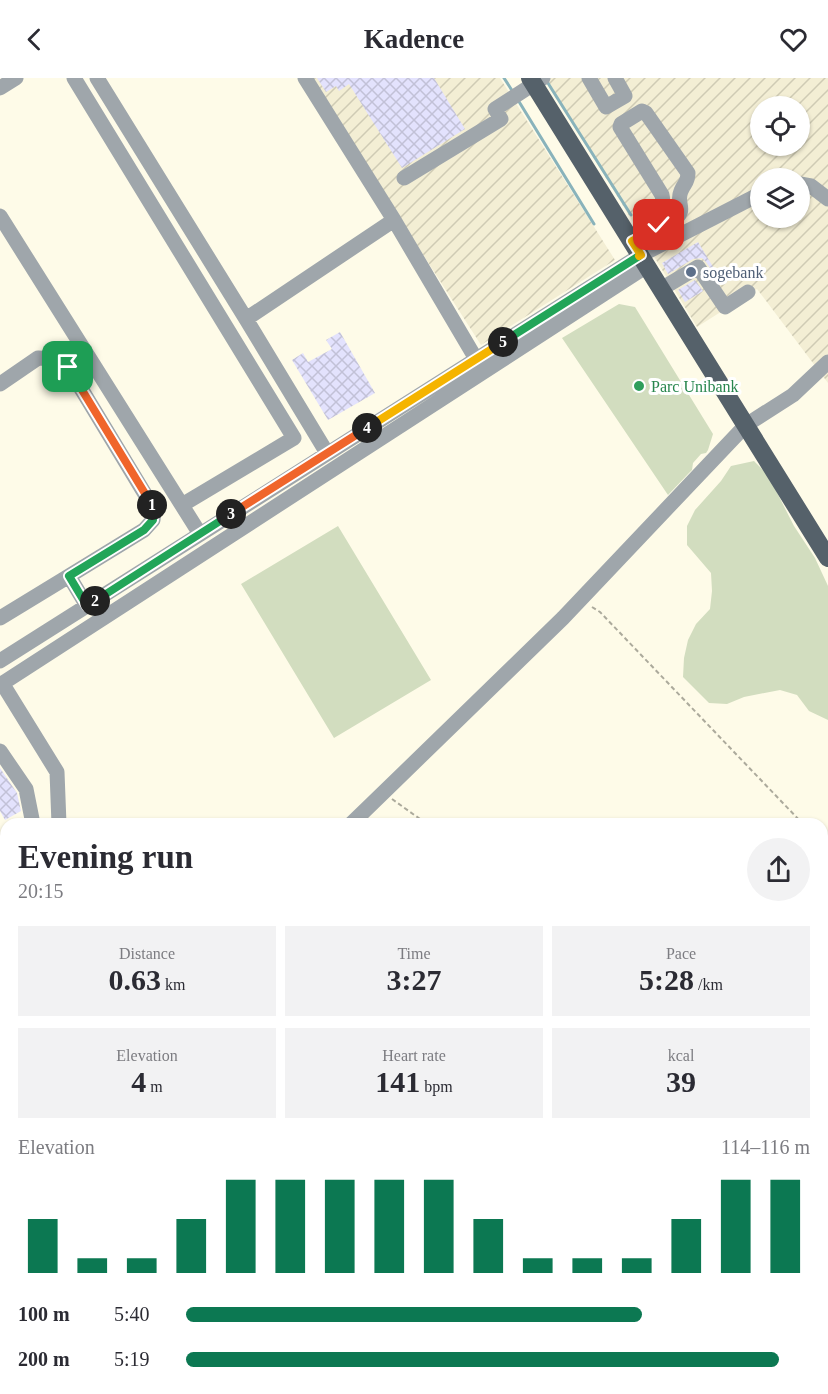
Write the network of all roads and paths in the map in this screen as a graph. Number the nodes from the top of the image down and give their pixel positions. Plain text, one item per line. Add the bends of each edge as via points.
1 (16, 78) edge
2 (74, 78) edge
3 (97, 78) edge
4 (305, 78) edge
5 (589, 78) edge
6 (615, 78) edge
7 (536, 80) edge
8 (0, 88) edge
9 (404, 178) dead end
10 (810, 186) edge
11 (828, 199) edge
12 (750, 200) edge
13 (0, 216) edge
14 (394, 220) junction
15 (660, 227) junction
16 (640, 254) junction
17 (661, 289) junction
18 (748, 292) dead end
19 (246, 319) junction
20 (476, 359) junction
21 (828, 362) edge
22 (0, 384) edge
23 (746, 425) junction
24 (327, 453) junction
25 (182, 505) junction
26 (200, 534) junction
27 (827, 555) edge
28 (69, 576) junction
29 (580, 600) junction
30 (87, 606) junction
31 (0, 618) edge
32 (0, 661) edge
33 (1, 684) edge
34 (0, 751) edge
35 (383, 792) junction
36 (32, 818) edge
37 (59, 818) edge
38 (357, 818) edge
39 (419, 818) edge
40 (797, 818) edge

1 - 8 street
2 - 25 street via 294,438
3 - 19 street
4 - 14 street
5 - 6 street via 606,107 625,96
7 - 9 street via 495,109 501,119
7 - 16 main road
10 - 11 street
12 - 16 street
13 - 25 street
14 - 19 street
14 - 20 street
15 - 15 street via 680,216 679,196 688,173 642,111 620,127 662,195
15 - 16 street
16 - 17 main road
16 - 20 street
16 - 33 street
17 - 18 street via 698,267 725,307
17 - 23 main road
19 - 24 street
20 - 24 street
21 - 23 street via 793,395
22 - 28 street via 38,358 54,359 68,367 154,508 153,520 144,530
23 - 27 main road
23 - 29 street
24 - 26 street
25 - 26 street
26 - 30 street
28 - 30 street
28 - 31 street
29 - 35 street
29 - 40 path via 600,612
30 - 32 street
33 - 37 street via 57,772
34 - 36 street via 26,789
35 - 38 street
35 - 39 path

